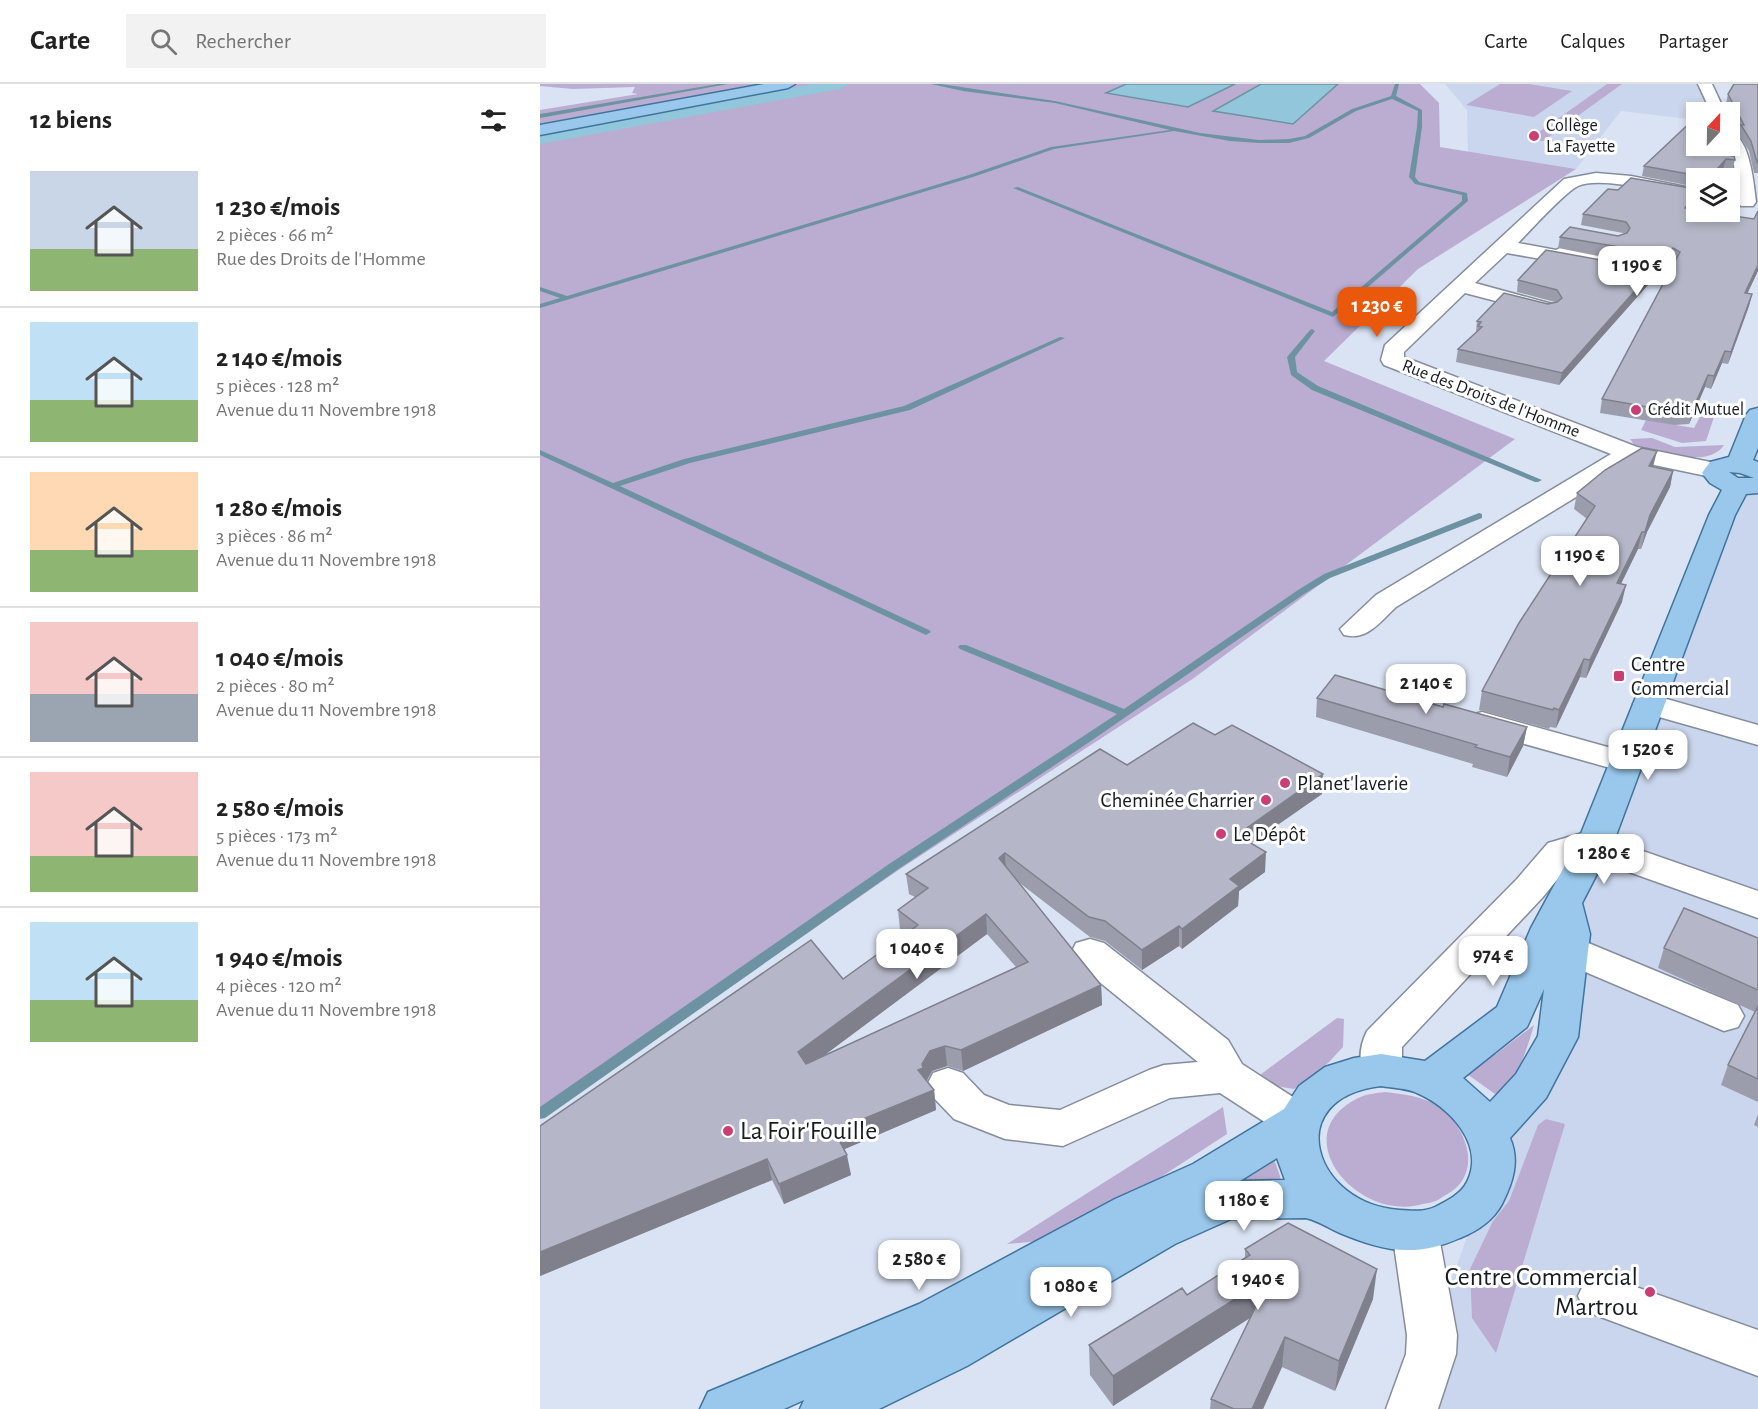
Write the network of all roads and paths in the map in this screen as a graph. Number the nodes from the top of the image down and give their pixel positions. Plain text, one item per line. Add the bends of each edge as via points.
1 (788, 84) edge
2 (1705, 84) edge
3 (1713, 102) edge
4 (540, 128) edge
5 (1731, 156) edge
6 (1686, 192) edge
7 (1745, 202) edge
8 (1527, 223) junction
9 (1549, 227) dead end
10 (1505, 244) junction
11 (1616, 264) edge
12 (1461, 285) junction
13 (1547, 308) edge
14 (1758, 415) edge
15 (1631, 453) junction
16 (1742, 475) edge
17 (1355, 630) dead end
18 (1649, 704) junction
19 (1455, 715) edge
20 (1758, 735) edge
21 (1628, 763) junction
22 (1595, 844) junction
23 (1563, 903) junction
24 (1758, 905) edge
25 (1569, 949) junction
26 (1090, 953) dead end
27 (1724, 1016) dead end
28 (1381, 1070) junction
29 (1227, 1076) junction
30 (1431, 1080) junction
31 (948, 1085) dead end
32 (1298, 1122) junction
33 (1488, 1133) junction
34 (1327, 1203) junction
35 (1415, 1231) junction
36 (1602, 1296) dead end
37 (1758, 1353) edge
38 (726, 1409) edge
39 (826, 1409) edge
40 (1412, 1409) edge

1 - 4 main road
2 - 3 street
5 - 7 street
6 - 8 street, Rue des Droits de l'Homme via 1580,177
8 - 9 street
8 - 10 street, Rue des Droits de l'Homme
10 - 11 street
10 - 12 street, Rue des Droits de l'Homme
12 - 13 street
12 - 15 street, Rue des Droits de l'Homme via 1393,350 1392,360
14 - 16 main road
15 - 16 street, Rue des Droits de l'Homme
15 - 17 street via 1386,601
16 - 18 main road via 1722,515
18 - 20 street
18 - 21 main road
19 - 21 street
21 - 22 main road
22 - 23 main road
22 - 24 street
22 - 28 street via 1561,851 1382,1042
23 - 25 main road via 1571,934
23 - 30 main road via 1513,1016
25 - 27 street
25 - 33 main road via 1558,1037 1531,1086
26 - 29 street via 1213,1051
28 - 30 main road
28 - 32 main road via 1353,1074 1329,1084 1310,1101
29 - 31 street via 1164,1082 1063,1128 1005,1122 969,1107
29 - 32 street
30 - 33 main road via 1468,1106
32 - 34 main road via 1297,1150 1306,1177
32 - 38 main road via 1209,1177 1131,1213 936,1320
33 - 35 main road via 1495,1160 1489,1186 1473,1208 1447,1224
34 - 35 main road via 1354,1219 1384,1229
34 - 39 main road via 1306,1199 1228,1200 1160,1230 950,1350
35 - 40 street via 1432,1335 1431,1354
36 - 37 street

